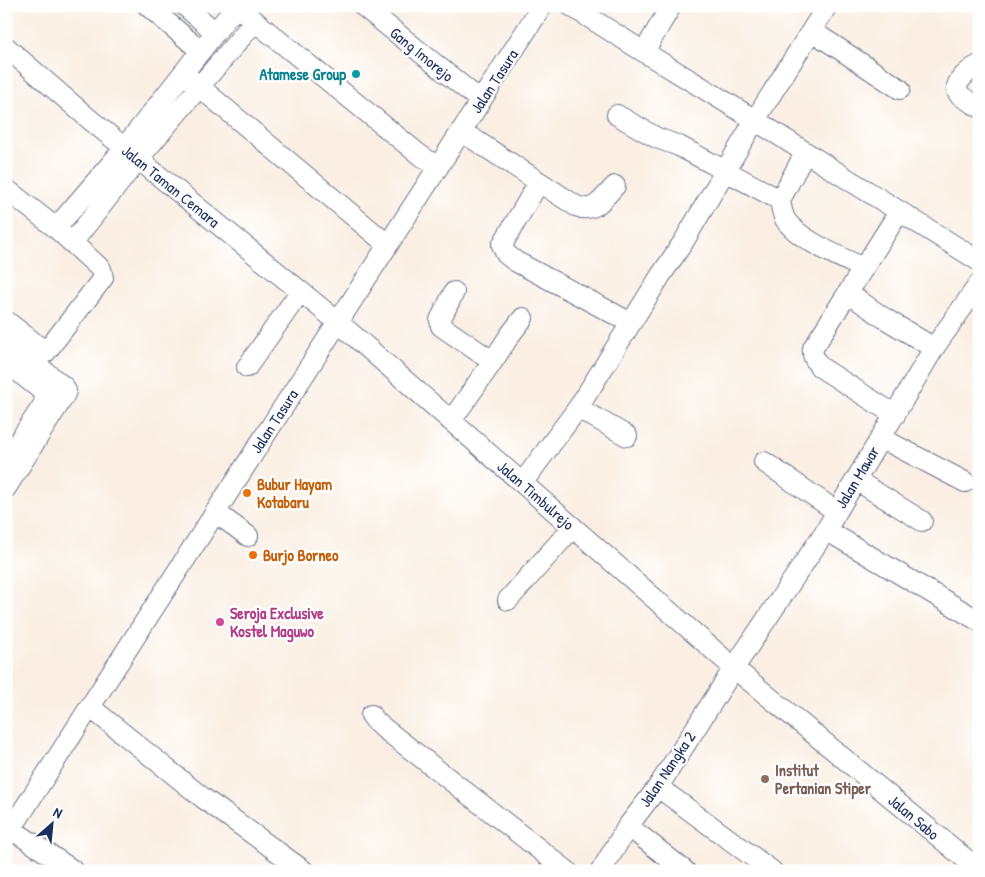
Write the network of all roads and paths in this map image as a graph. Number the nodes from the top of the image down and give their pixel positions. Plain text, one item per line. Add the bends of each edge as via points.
1 (148, 6) edge
2 (185, 6) edge
3 (364, 6) edge
4 (542, 6) edge
5 (571, 6) edge
6 (670, 6) edge
7 (827, 6) edge
8 (255, 21) junction
9 (812, 31) junction
10 (215, 32) junction
11 (6, 47) edge
12 (201, 51) junction
13 (644, 52) junction
14 (979, 65) edge
15 (183, 73) junction
16 (200, 87) junction
17 (900, 89) dead end
18 (481, 101) junction
19 (979, 107) edge
20 (617, 115) dead end
21 (755, 120) junction
22 (461, 131) junction
23 (132, 153) junction
24 (805, 153) junction
25 (438, 168) junction
26 (726, 170) junction
27 (540, 182) junction
28 (616, 186) dead end
29 (6, 189) edge
30 (780, 200) junction
31 (899, 212) junction
32 (56, 228) junction
33 (72, 243) junction
34 (388, 245) junction
35 (979, 262) edge
36 (864, 268) junction
37 (979, 284) edge
38 (300, 292) junction
39 (454, 292) dead end
40 (848, 294) junction
41 (523, 318) dead end
42 (6, 321) edge
43 (338, 322) junction
44 (631, 324) junction
45 (6, 340) edge
46 (934, 348) junction
47 (6, 362) edge
48 (491, 364) junction
49 (248, 368) dead end
50 (578, 408) junction
51 (895, 415) junction
52 (451, 421) junction
53 (627, 436) dead end
54 (881, 438) junction
55 (6, 461) edge
56 (764, 462) dead end
57 (856, 480) junction
58 (523, 482) junction
59 (965, 482) dead end
60 (6, 488) edge
61 (836, 511) junction
62 (215, 512) junction
63 (922, 521) dead end
64 (573, 527) junction
65 (826, 530) junction
66 (248, 536) dead end
67 (508, 600) dead end
68 (979, 621) edge
69 (734, 668) junction
70 (90, 707) junction
71 (371, 716) dead end
72 (658, 787) junction
73 (628, 826) junction
74 (9, 833) edge
75 (979, 870) edge
76 (74, 871) edge
77 (304, 871) edge
78 (566, 871) edge
79 (601, 871) edge
80 (685, 871) edge
81 (772, 871) edge

1 - 12 street
2 - 10 street
3 - 18 street, Gang Imorejo
4 - 18 street, Jalan Tasura
5 - 13 street
6 - 13 street
7 - 9 street
8 - 10 street via 237,10
8 - 16 street
8 - 25 street
9 - 17 street
9 - 21 street
10 - 12 street
11 - 23 street, Jalan Taman Cemara
12 - 15 street
13 - 21 street
14 - 19 street via 963,76 958,87 959,93
15 - 16 street
15 - 23 street
16 - 23 street
16 - 34 street
18 - 22 street, Jalan Tasura
20 - 26 street via 657,138
21 - 24 street
21 - 26 street
22 - 25 street, Jalan Tasura
22 - 27 street
23 - 32 street
23 - 33 street
23 - 38 street, Jalan Taman Cemara
24 - 30 street
24 - 31 street
25 - 34 street, Jalan Tasura
26 - 30 street
26 - 44 street
27 - 28 street via 584,210 593,208
27 - 44 street via 502,245 503,249 515,260
29 - 32 street
30 - 36 street via 783,217 795,230
31 - 35 street
31 - 36 street
32 - 33 street
33 - 42 street via 101,269 103,278 46,352
34 - 43 street, Jalan Tasura
36 - 40 street
37 - 46 street, Jalan Mawar
38 - 43 street, Jalan Taman Cemara
38 - 49 street
39 - 48 street via 440,320 441,326 486,357
40 - 46 street
40 - 51 street via 813,348 814,357 820,367
41 - 48 street
43 - 52 street, Jalan Timbulrejo
43 - 62 street, Jalan Tasura
44 - 50 street
45 - 60 street via 66,391
46 - 51 street, Jalan Mawar
47 - 55 street via 41,390 47,399
48 - 52 street
50 - 53 street
50 - 58 street
51 - 54 street, Jalan Mawar
52 - 58 street, Jalan Timbulrejo
54 - 57 street, Jalan Mawar
54 - 59 street
56 - 61 street
57 - 61 street, Jalan Mawar
57 - 63 street
58 - 64 street, Jalan Timbulrejo
61 - 65 street, Jalan Mawar
62 - 66 street
62 - 70 street, Jalan Tasura
64 - 67 street
64 - 69 street, Jalan Timbulrejo
65 - 68 street
65 - 69 street, Jalan Mawar
69 - 72 street, Jalan Nangka 2
69 - 75 street, Jalan Sabo
70 - 74 street, Jalan Tasura
70 - 77 street via 204,798
71 - 78 street
72 - 73 street, Jalan Nangka 2
72 - 81 street
73 - 79 street, Jalan Nangka 2
73 - 80 street
74 - 76 street

